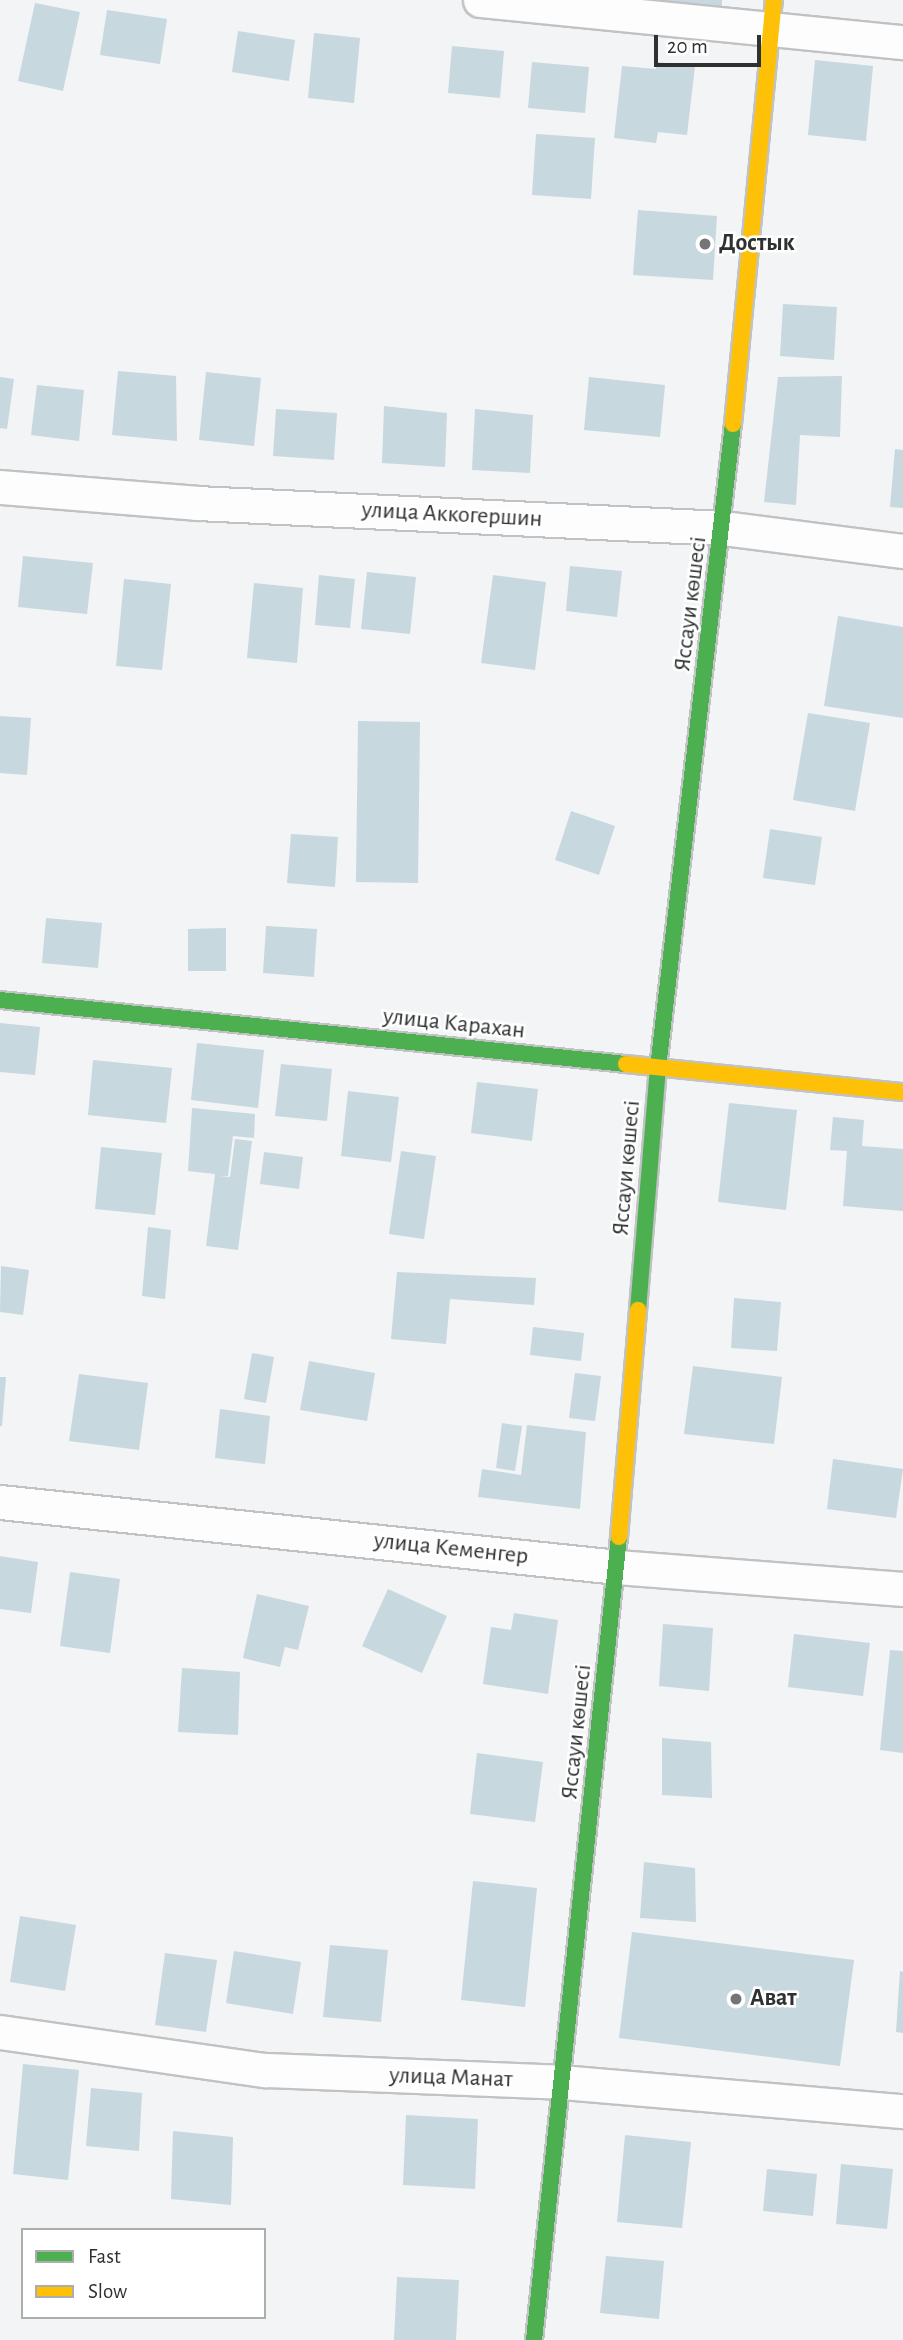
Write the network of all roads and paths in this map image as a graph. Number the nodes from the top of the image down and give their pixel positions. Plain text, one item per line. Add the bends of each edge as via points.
1 (480, 0) edge
2 (772, 14) edge
3 (903, 42) edge
4 (0, 487) edge
5 (723, 528) junction
6 (903, 551) edge
7 (0, 1000) edge
8 (658, 1068) junction
9 (903, 1092) edge
10 (0, 1502) edge
11 (617, 1567) junction
12 (903, 1589) edge
13 (0, 2032) edge
14 (562, 2082) junction
15 (903, 2111) edge
16 (534, 2340) edge

1 - 2 street
2 - 3 street
2 - 5 main road, Яссауи көшесі
4 - 5 street, улица Аккогершин via 197,503
5 - 6 street, улица Аккогершин
5 - 8 main road, Яссауи көшесі
7 - 8 main road, улица Карахан
8 - 9 main road, улица Карахан
8 - 11 main road, Яссауи көшесі
10 - 11 street, улица Кеменгер
11 - 12 street, улица Кеменгер
11 - 14 main road, Яссауи көшесі
13 - 14 street, улица Манат via 265,2070
14 - 15 street, улица Манат
14 - 16 main road, Яссауи көшесі

